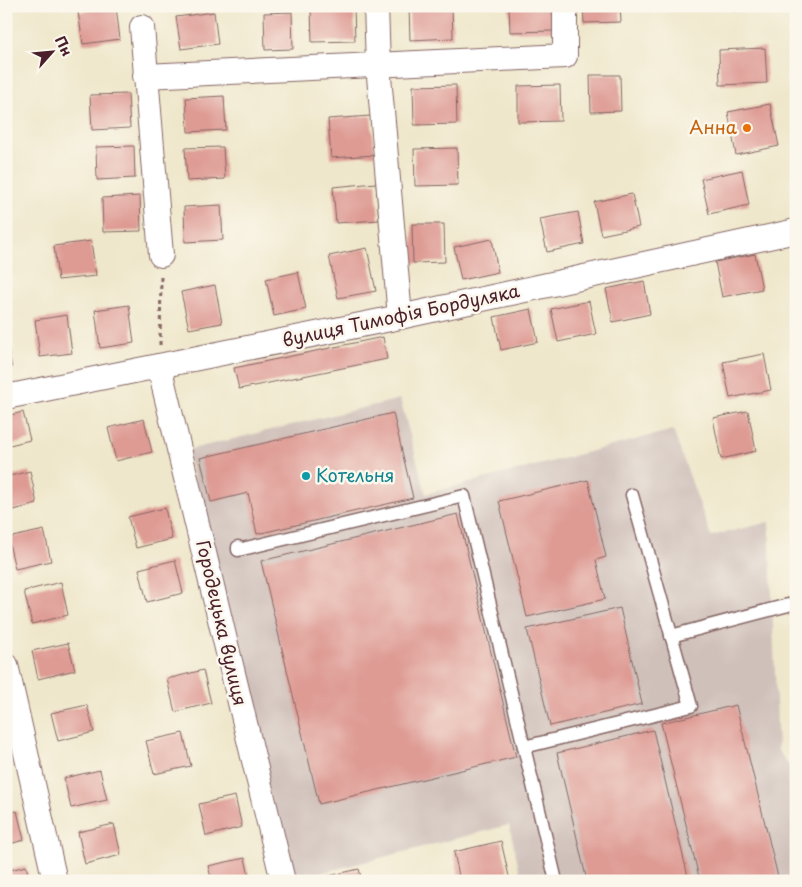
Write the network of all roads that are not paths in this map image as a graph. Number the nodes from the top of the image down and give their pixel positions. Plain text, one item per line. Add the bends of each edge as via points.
1 (376, 6) edge
2 (565, 6) edge
3 (142, 27) dead end
4 (378, 66) junction
5 (145, 76) junction
6 (796, 231) edge
7 (161, 255) road end
8 (400, 317) junction
9 (159, 366) junction
10 (6, 397) edge
11 (632, 495) dead end
12 (238, 547) dead end
13 (796, 603) edge
14 (671, 636) junction
15 (6, 665) edge
16 (524, 747) junction
17 (55, 881) edge
18 (283, 881) edge
19 (556, 881) edge

1 - 4 street
2 - 4 street via 565,56
3 - 5 street
4 - 5 street
4 - 8 street
5 - 7 street
6 - 8 street, вулиця Тимофія Бордуляка
8 - 9 street, вулиця Тимофія Бордуляка
9 - 10 street, вулиця Тимофія Бордуляка
9 - 18 street, Городецька вулиця
11 - 14 lane
12 - 16 lane via 238,550 464,496
13 - 14 lane
14 - 16 lane via 691,706
15 - 17 street
16 - 19 lane

